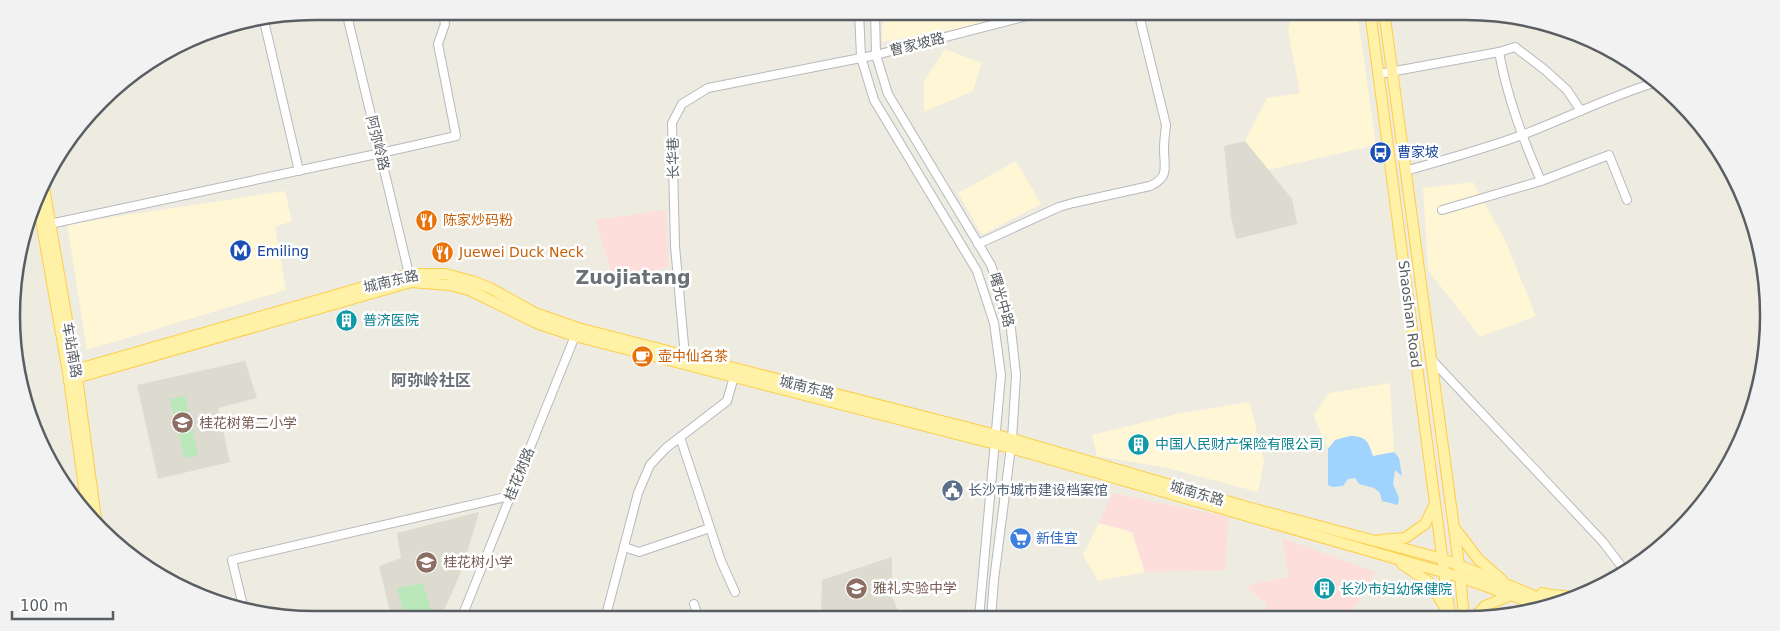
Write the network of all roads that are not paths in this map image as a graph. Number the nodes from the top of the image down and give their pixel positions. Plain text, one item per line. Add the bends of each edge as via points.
1 (348, 20) edge
2 (444, 20) edge
3 (860, 20) edge
4 (875, 20) edge
5 (1011, 20) edge
6 (1140, 20) edge
7 (1371, 20) edge
8 (1385, 20) edge
9 (265, 25) edge
10 (1499, 52) junction
11 (876, 55) junction
12 (861, 57) junction
13 (1392, 73) junction
14 (1379, 74) junction
15 (1647, 84) edge
16 (1581, 111) junction
17 (1522, 135) junction
18 (381, 154) junction
19 (299, 171) junction
20 (1405, 171) junction
21 (1541, 181) junction
22 (44, 199) edge
23 (1627, 200) dead end
24 (41, 207) edge
25 (1442, 210) dead end
26 (46, 225) junction
27 (978, 244) junction
28 (409, 274) junction
29 (576, 332) junction
30 (683, 355) junction
31 (1431, 359) junction
32 (73, 375) junction
33 (734, 377) junction
34 (680, 437) junction
35 (996, 440) junction
36 (1011, 444) junction
37 (510, 496) junction
38 (86, 502) edge
39 (1435, 504) junction
40 (95, 512) edge
41 (1454, 524) junction
42 (710, 528) junction
43 (1372, 540) junction
44 (624, 547) junction
45 (1395, 559) junction
46 (1443, 559) junction
47 (1459, 565) junction
48 (1621, 566) edge
49 (1444, 573) junction
50 (1460, 577) junction
51 (1511, 591) junction
52 (735, 592) dead end
53 (1559, 595) edge
54 (1541, 601) edge
55 (242, 602) edge
56 (694, 604) dead end
57 (1526, 604) edge
58 (1481, 610) edge
59 (464, 611) edge
60 (607, 611) edge
61 (696, 611) edge
62 (981, 611) edge
63 (992, 611) edge
64 (1447, 611) edge
65 (1449, 611) edge
66 (1463, 611) edge

1 - 18 street, 阿弥岭路
2 - 18 street via 438,44 456,136
3 - 12 street, 曙光中路
4 - 11 street, 曙光中路
5 - 11 street, 曹家坡路
6 - 27 street via 1166,125 1166,166 1162,178 1150,186 1059,207
7 - 14 main road, Shaoshan Road
8 - 13 main road, Shaoshan Road
9 - 19 street
10 - 13 street
10 - 16 street via 1515,47 1567,90
10 - 17 street via 1504,81
11 - 12 street, 长华巷
11 - 27 street, 曙光中路 via 888,94
12 - 30 street, 长华巷 via 708,88 682,104 672,123 675,246
12 - 35 street, 曙光中路 via 874,100 977,271 994,323 1001,375
13 - 14 street
13 - 20 main road, Shaoshan Road
14 - 39 main road, Shaoshan Road
15 - 16 street
16 - 17 street
17 - 20 street
17 - 21 street
18 - 19 street
18 - 28 street, 阿弥岭路
19 - 26 street
20 - 31 main road, Shaoshan Road
21 - 23 street via 1609,154
21 - 25 street
22 - 26 main road, 车站南路
24 - 26 main road, 车站南路
26 - 32 main road, 车站南路
27 - 36 street, 曙光中路 via 991,265 1010,320 1016,375
28 - 29 main road, 城南东路 via 445,274 472,281
28 - 32 main road, 城南东路
29 - 30 main road, 城南东路
29 - 32 main road, 城南东路 via 529,320 469,290 411,282
29 - 33 main road, 城南东路
29 - 37 street, 桂花树路
30 - 35 main road, 城南东路
31 - 41 main road, Shaoshan Road
31 - 48 street via 1603,542
32 - 38 main road, 车站南路
32 - 40 main road, 车站南路
33 - 34 street via 727,401
33 - 35 main road, 城南东路
34 - 42 street
34 - 44 street via 650,466 638,493
35 - 36 main road, 城南东路
35 - 62 street, 曙光中路
36 - 43 main road, 城南东路
36 - 45 main road, 城南东路
36 - 63 street, 曙光中路
37 - 55 street via 232,560
37 - 59 street, 桂花树路
39 - 43 main road via 1425,524 1405,538
39 - 46 main road, Shaoshan Road
41 - 47 main road, Shaoshan Road
41 - 51 main road via 1473,553
42 - 44 street via 638,552
42 - 52 street
43 - 46 main road, 城南东路
44 - 60 street
45 - 49 main road, 城南东路
45 - 64 main road via 1429,582
46 - 47 main road, 城南东路
46 - 49 main road, Shaoshan Road
47 - 50 main road, Shaoshan Road
47 - 51 main road, 城南东路
49 - 50 main road, 城南东路
49 - 65 main road, Shaoshan Road
50 - 51 main road, 城南东路
50 - 66 main road, Shaoshan Road
51 - 53 main road
51 - 54 main road, 城南东路
51 - 57 main road
51 - 58 main road
56 - 61 street

